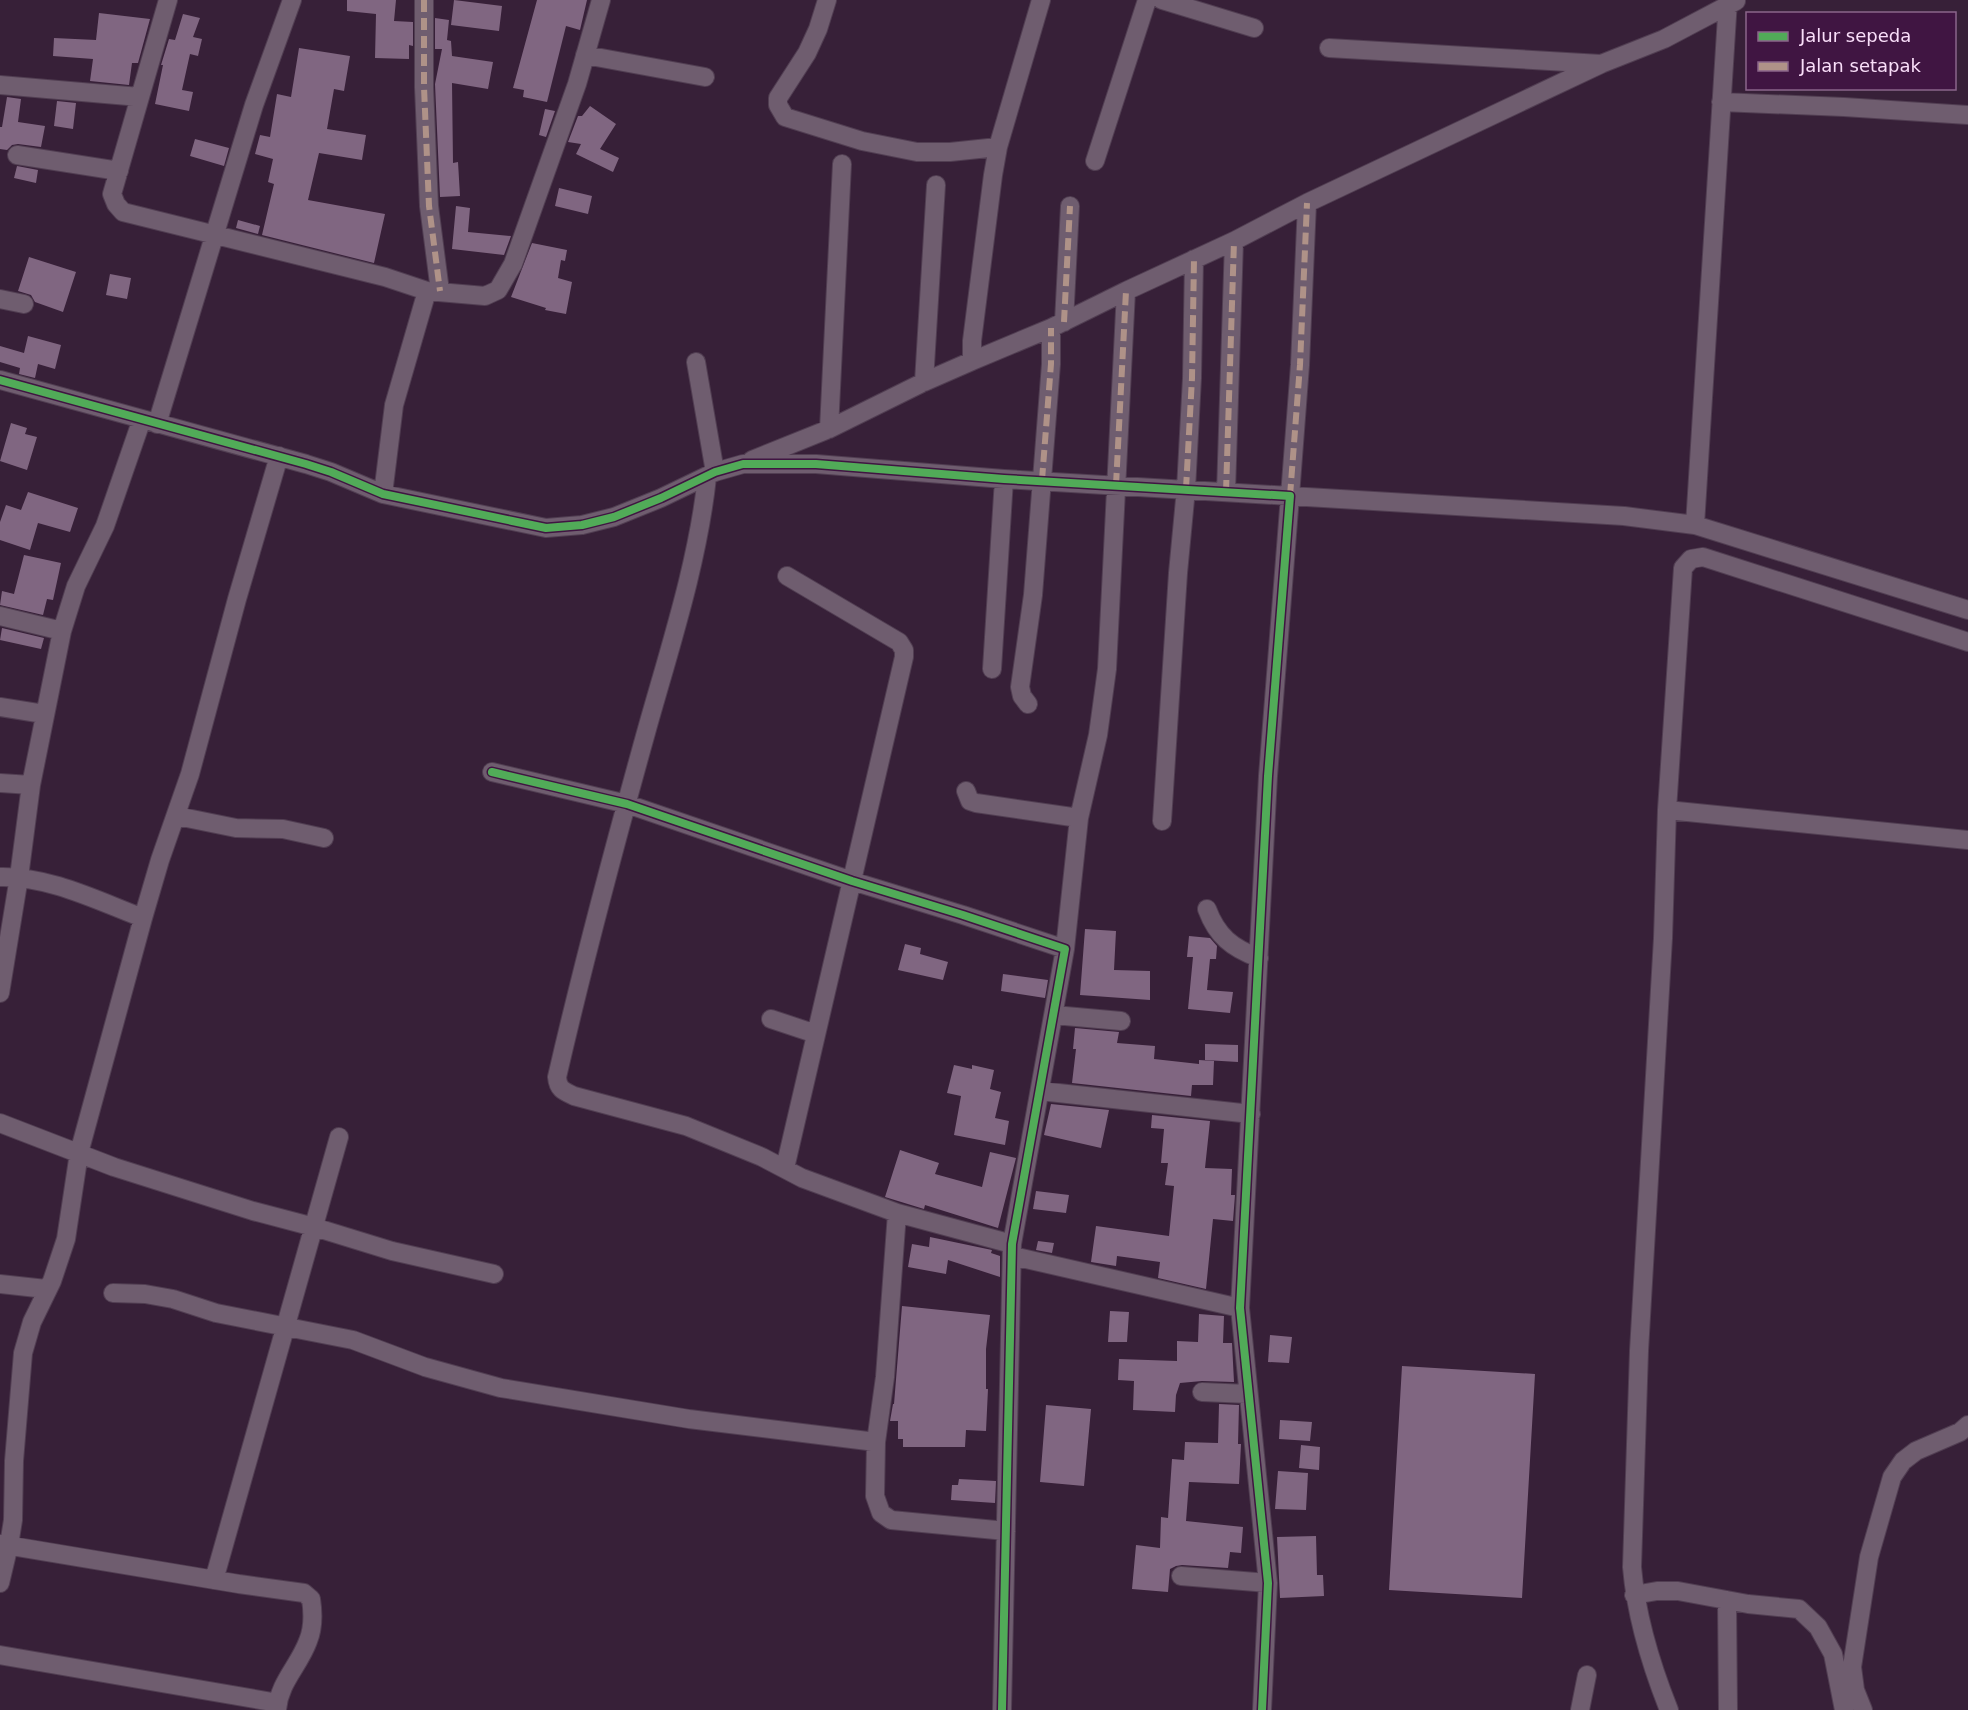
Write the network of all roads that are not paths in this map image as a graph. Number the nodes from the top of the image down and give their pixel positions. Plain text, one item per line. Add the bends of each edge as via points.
1 (168, 0) edge
2 (292, 0) edge
3 (424, 0) edge
4 (601, 0) edge
5 (826, 0) edge
6 (1041, 0) edge
7 (1147, 0) edge
8 (1162, 0) edge
9 (1731, 2) edge
10 (1254, 28) dead end
11 (1329, 48) dead end
12 (585, 55) junction
13 (1601, 64) junction
14 (705, 77) dead end
15 (0, 86) edge
16 (140, 97) junction
17 (1721, 102) junction
18 (1968, 115) edge
19 (998, 149) junction
20 (17, 155) dead end
21 (1095, 161) dead end
22 (842, 164) dead end
23 (118, 171) junction
24 (936, 185) dead end
25 (1307, 203) junction
26 (1070, 206) dead end
27 (215, 234) junction
28 (1234, 241) junction
29 (1194, 259) junction
30 (433, 291) junction
31 (1126, 291) junction
32 (0, 298) edge
33 (24, 304) dead end
34 (1057, 325) junction
35 (972, 361) junction
36 (696, 363) dead end
37 (0, 380) edge
38 (924, 382) junction
39 (149, 421) junction
40 (829, 429) junction
41 (279, 456) junction
42 (743, 464) junction
43 (711, 475) junction
44 (1004, 479) junction
45 (1042, 480) junction
46 (1116, 485) junction
47 (1186, 489) junction
48 (1226, 492) junction
49 (383, 494) junction
50 (1290, 496) junction
51 (1695, 525) junction
52 (787, 576) dead end
53 (1968, 610) edge
54 (0, 616) edge
55 (62, 631) junction
56 (1968, 642) edge
57 (992, 669) dead end
58 (1028, 705) dead end
59 (0, 707) edge
60 (44, 714) junction
61 (492, 772) dead end
62 (0, 783) edge
63 (31, 785) junction
64 (966, 791) dead end
65 (627, 804) junction
66 (1667, 810) junction
67 (177, 816) junction
68 (1079, 819) junction
69 (1162, 821) dead end
70 (324, 838) dead end
71 (1968, 840) edge
72 (0, 877) edge
73 (19, 877) junction
74 (852, 881) junction
75 (1207, 909) dead end
76 (143, 918) junction
77 (1065, 950) junction
78 (1259, 957) junction
79 (0, 993) edge
80 (1054, 1015) junction
81 (771, 1019) dead end
82 (1121, 1021) dead end
83 (816, 1034) junction
84 (1040, 1091) junction
85 (1251, 1114) junction
86 (0, 1123) edge
87 (339, 1137) dead end
88 (79, 1153) junction
89 (784, 1168) junction
90 (897, 1213) junction
91 (314, 1227) junction
92 (1012, 1250) junction
93 (494, 1274) dead end
94 (0, 1284) edge
95 (46, 1289) junction
96 (113, 1293) dead end
97 (1240, 1308) junction
98 (286, 1327) junction
99 (1202, 1392) dead end
100 (1248, 1394) junction
101 (1968, 1425) edge
102 (876, 1442) junction
103 (1006, 1531) junction
104 (5, 1545) edge
105 (1181, 1576) dead end
106 (214, 1580) junction
107 (0, 1583) edge
108 (1268, 1583) junction
109 (1634, 1594) junction
110 (1727, 1600) junction
111 (0, 1654) edge
112 (1587, 1675) dead end
113 (277, 1707) edge
114 (1002, 1710) edge
115 (1262, 1710) edge
116 (1580, 1710) edge
117 (1669, 1710) edge
118 (1728, 1710) edge
119 (1844, 1710) edge
120 (1863, 1710) edge

1 - 16 street
2 - 27 street via 254,105
3 - 30 street
4 - 12 street
5 - 19 street via 807,53 778,98 785,117 862,141 917,152
6 - 19 street
7 - 21 street
8 - 10 street
9 - 13 street via 1664,39
9 - 17 street
11 - 13 street
12 - 14 street
12 - 30 street via 513,264 498,290 485,296
13 - 25 street
15 - 16 street
16 - 23 street
17 - 18 street
17 - 51 street
19 - 35 street
20 - 23 street
22 - 40 street
23 - 27 street via 112,194 123,212
24 - 38 street
25 - 28 street
25 - 50 street
26 - 34 street
27 - 30 street
27 - 39 street
28 - 29 street
28 - 48 street
29 - 31 street
29 - 47 street
30 - 49 street via 394,405
31 - 34 street
31 - 46 street
32 - 33 street
34 - 35 street
34 - 45 street via 1050,364
35 - 38 street
36 - 43 street
37 - 39 street
38 - 40 street
39 - 41 street
39 - 55 street via 76,586
40 - 42 street
41 - 49 street
41 - 67 street
42 - 43 street
42 - 44 street via 816,464
43 - 49 street via 614,517 561,528
43 - 65 street
44 - 45 street
44 - 57 street
45 - 46 street
45 - 58 street via 1033,596 1020,687
46 - 47 street
46 - 68 street via 1107,669 1096,745
47 - 48 street
47 - 69 street
48 - 50 street
50 - 51 street via 1624,516
50 - 78 street via 1268,776
51 - 53 street
52 - 74 street via 888,634 904,650
54 - 55 street
55 - 60 street
56 - 66 street via 1702,556 1691,559 1683,568
59 - 60 street
60 - 63 street
61 - 65 street
62 - 63 street
63 - 73 street
64 - 68 street via 970,801 976,803
65 - 74 street
65 - 89 street via 574,1004 558,1084 562,1091 574,1096 686,1126
66 - 71 street
66 - 109 street via 1639,1351
67 - 70 street via 236,828 283,829
67 - 76 street
68 - 77 street
72 - 73 street
73 - 76 street via 84,895
73 - 79 street
74 - 77 street
74 - 83 street
75 - 78 street via 1212,923 1225,938 1239,950
76 - 88 street
77 - 80 street
78 - 85 street
80 - 82 street
80 - 84 street
81 - 83 street
83 - 89 street
84 - 85 street
84 - 92 street
85 - 97 street
86 - 88 street
87 - 91 street
88 - 91 street via 242,1208
88 - 95 street via 66,1239
89 - 90 street
90 - 92 street
90 - 102 street via 885,1377
91 - 93 street via 392,1251
91 - 98 street
92 - 97 street
92 - 103 street
94 - 95 street
95 - 104 street via 23,1353 13,1520
96 - 98 street via 173,1299 216,1313
97 - 100 street
98 - 102 street via 353,1340 425,1367 501,1388 689,1419
98 - 106 street
99 - 100 street
100 - 108 street
101 - 120 street via 1917,1450 1892,1477 1869,1557 1852,1667
102 - 103 street via 875,1496 881,1513 891,1520
103 - 114 street
104 - 106 street
104 - 107 street
105 - 108 street
106 - 113 street via 295,1590 311,1599 309,1640 287,1677
108 - 115 street
109 - 110 street via 1678,1592
109 - 117 street
110 - 118 street
110 - 119 street via 1798,1609 1807,1615 1833,1654
111 - 113 street
112 - 116 street

